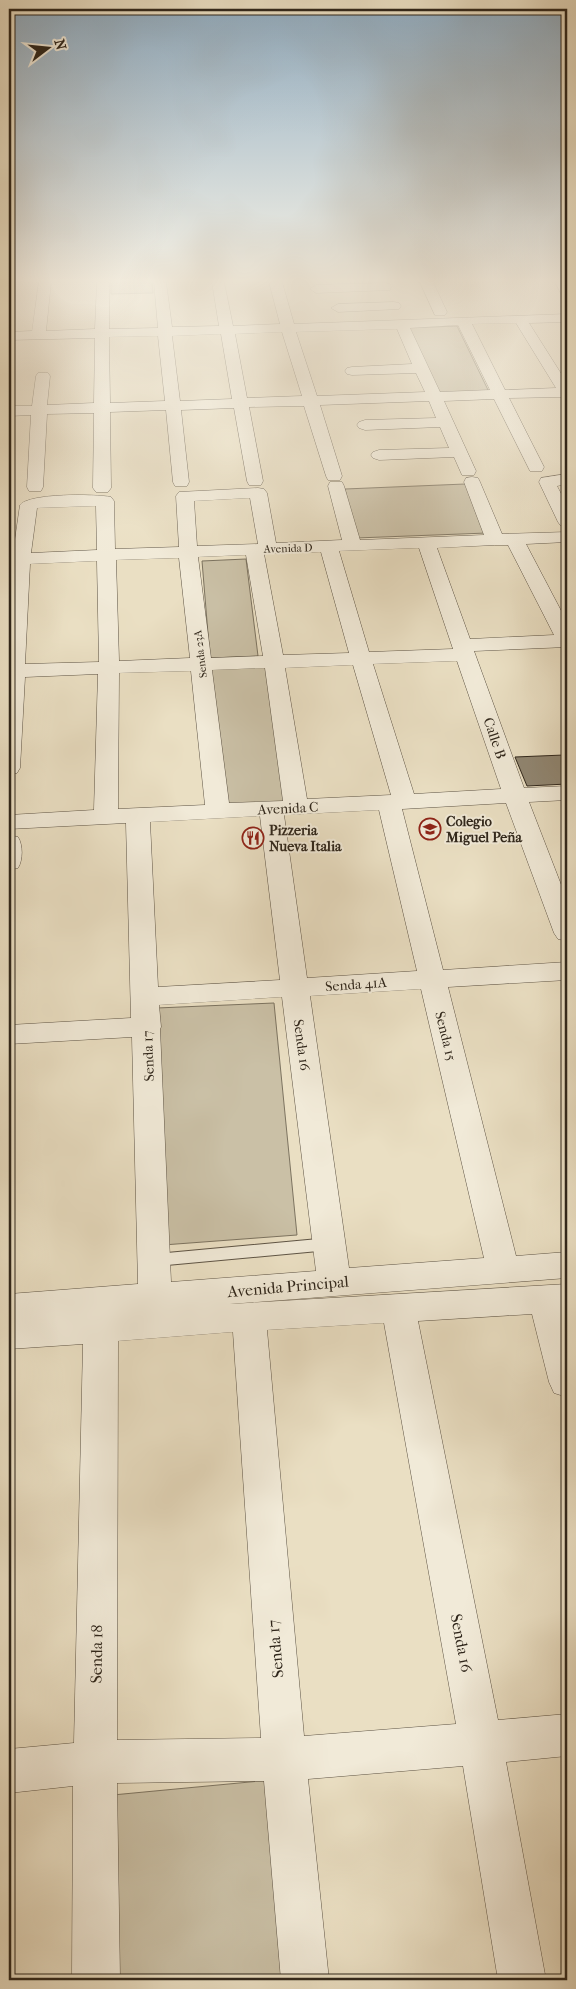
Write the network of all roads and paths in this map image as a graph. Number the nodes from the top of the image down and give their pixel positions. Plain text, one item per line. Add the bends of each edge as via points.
1 (103, 375) edge
2 (170, 375) edge
3 (236, 375) edge
4 (302, 375) edge
5 (424, 375) edge
6 (491, 375) edge
7 (555, 375) edge
8 (42, 376) dead end
9 (567, 393) edge
10 (501, 394) junction
11 (434, 397) junction
12 (310, 401) junction
13 (242, 403) junction
14 (174, 406) junction
15 (103, 408) junction
16 (38, 410) junction
17 (9, 411) edge
18 (445, 422) junction
19 (365, 425) dead end
20 (460, 452) junction
21 (379, 455) dead end
22 (536, 467) dead end
23 (559, 480) edge
24 (257, 488) junction
25 (183, 489) junction
26 (103, 494) junction
27 (34, 495) junction
28 (567, 522) edge
29 (567, 537) edge
30 (505, 540) junction
31 (426, 543) junction
32 (329, 546) junction
33 (353, 546) junction
34 (261, 549) junction
35 (188, 552) junction
36 (106, 556) junction
37 (15, 559) edge
38 (567, 640) edge
39 (465, 650) junction
40 (361, 659) junction
41 (274, 662) junction
42 (201, 664) junction
43 (109, 668) junction
44 (12, 671) edge
45 (9, 768) edge
46 (567, 793) edge
47 (515, 796) junction
48 (397, 802) junction
49 (283, 808) junction
50 (218, 811) junction
51 (138, 816) junction
52 (106, 817) junction
53 (9, 822) edge
54 (9, 842) edge
55 (9, 863) edge
56 (567, 932) edge
57 (567, 971) edge
58 (432, 979) junction
59 (294, 988) junction
60 (145, 997) junction
61 (147, 1027) junction
62 (9, 1034) edge
63 (329, 1244) junction
64 (156, 1260) junction
65 (567, 1265) edge
66 (503, 1270) junction
67 (334, 1282) junction
68 (155, 1297) junction
69 (556, 1299) edge
70 (398, 1307) junction
71 (9, 1308) edge
72 (249, 1316) junction
73 (101, 1327) junction
74 (9, 1335) edge
75 (567, 1382) edge
76 (567, 1735) edge
77 (482, 1744) junction
78 (284, 1759) junction
79 (95, 1762) junction
80 (9, 1771) edge
81 (96, 1980) edge
82 (306, 1980) edge
83 (522, 1980) edge

1 - 15 street
2 - 14 street, Senda 23A
3 - 13 street, Senda 16
4 - 12 street
5 - 11 street
6 - 10 street
7 - 9 street
8 - 16 street
9 - 10 street
10 - 11 street
10 - 22 street
11 - 12 street
11 - 18 street
12 - 13 street
12 - 33 street
13 - 14 street
13 - 24 street, Senda 16
14 - 15 street
14 - 25 street, Senda 23A
15 - 16 street
15 - 26 street
16 - 17 street
16 - 27 street
18 - 19 street
18 - 20 street
20 - 21 street
20 - 30 street
23 - 28 street via 547,482
24 - 25 street
24 - 34 street, Senda 16
25 - 35 street, Senda 23A
26 - 27 street via 100,499
26 - 36 street
27 - 37 street
29 - 30 street, Avenida D
30 - 31 street, Avenida D
30 - 38 street
31 - 33 street, Avenida D
31 - 39 street, Calle B
32 - 33 street, Avenida D
32 - 34 street, Avenida D
32 - 40 street, Senda 15
34 - 35 street, Avenida D
34 - 41 street, Senda 16
35 - 36 street, Avenida D
35 - 42 street, Senda 23A
36 - 37 street, Avenida D
36 - 43 street
37 - 44 street
38 - 39 street
39 - 40 street
39 - 47 street, Calle B
40 - 41 street
40 - 48 street, Senda 15
41 - 42 street
41 - 49 street, Senda 16
42 - 43 street
42 - 50 street, Senda 23A
43 - 44 street
43 - 52 street
44 - 45 street
46 - 47 street, Avenida C
47 - 48 street, Avenida C
47 - 56 street, Calle B
48 - 49 street, Avenida C
48 - 58 street, Senda 15
49 - 50 street, Avenida C
49 - 59 street, Senda 16
50 - 51 street, Avenida C
51 - 52 street, Avenida C
51 - 60 street, Senda 17
52 - 53 street, Avenida C
54 - 55 street
57 - 58 street, Senda 41A
58 - 59 street, Senda 41A
58 - 66 street, Senda 15
59 - 60 street, Senda 41A
59 - 63 street, Senda 16
60 - 61 street, Senda 17
61 - 62 street
61 - 64 street, Senda 17
63 - 64 lane
63 - 67 street, Senda 16
64 - 68 street, Senda 17
65 - 66 street, Avenida Principal
66 - 67 street, Avenida Principal
67 - 68 street, Avenida Principal
68 - 71 street, Avenida Principal
69 - 70 street, Avenida Principal
69 - 75 street
70 - 72 street, Avenida Principal
70 - 77 street, Senda 16
72 - 73 street, Avenida Principal
72 - 78 street, Senda 17
73 - 74 street, Avenida Principal
73 - 79 street, Senda 18
76 - 77 street
77 - 78 street
77 - 83 street, Senda 16
78 - 79 street
78 - 82 street, Senda 17
79 - 80 street
79 - 81 street, Senda 18

